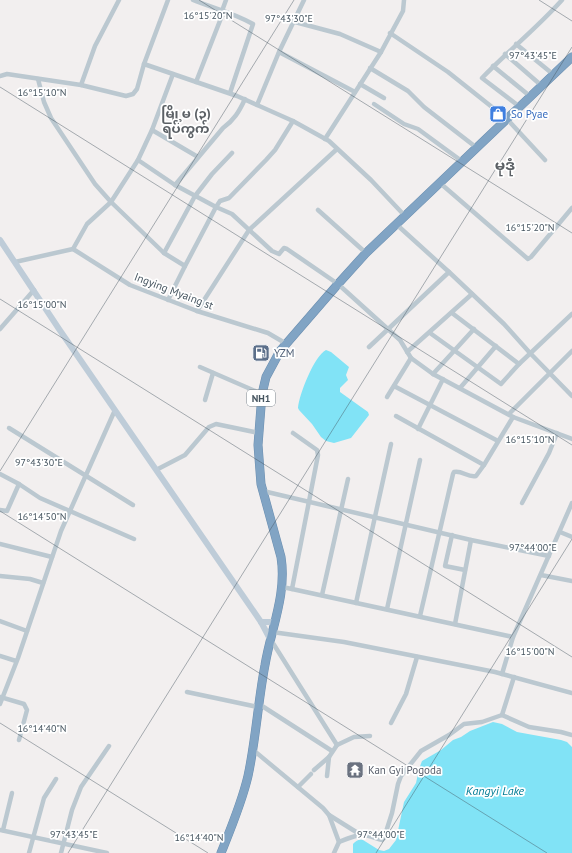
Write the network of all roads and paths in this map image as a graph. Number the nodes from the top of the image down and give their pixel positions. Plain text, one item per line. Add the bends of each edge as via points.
1 (119, 0) edge
2 (168, 0) edge
3 (193, 0) edge
4 (226, 0) edge
5 (304, 0) edge
6 (404, 0) edge
7 (562, 0) edge
8 (222, 11) junction
9 (295, 22) junction
10 (390, 33) junction
11 (516, 44) junction
12 (279, 52) junction
13 (381, 52) junction
14 (505, 54) junction
15 (572, 57) edge
16 (144, 64) junction
17 (493, 66) junction
18 (370, 68) junction
19 (173, 74) junction
20 (554, 75) junction
21 (0, 76) edge
22 (38, 79) junction
23 (196, 82) junction
24 (360, 84) junction
25 (81, 85) junction
26 (542, 86) junction
27 (355, 92) junction
28 (230, 93) junction
29 (531, 97) junction
30 (384, 98) dead end
31 (245, 99) junction
32 (374, 104) dead end
33 (257, 105) junction
34 (520, 107) junction
35 (507, 120) junction
36 (293, 121) junction
37 (152, 130) junction
38 (325, 139) junction
39 (477, 148) junction
40 (337, 149) junction
41 (232, 153) dead end
42 (198, 157) junction
43 (138, 160) junction
44 (545, 160) dead end
45 (463, 162) junction
46 (440, 183) junction
47 (175, 185) junction
48 (195, 196) junction
49 (111, 202) junction
50 (216, 207) junction
51 (572, 208) edge
52 (318, 210) dead end
53 (405, 216) junction
54 (396, 224) junction
55 (249, 230) junction
56 (0, 240) edge
57 (73, 249) junction
58 (164, 253) junction
59 (366, 253) junction
60 (15, 262) junction
61 (185, 266) junction
62 (449, 272) junction
63 (338, 284) junction
64 (34, 290) junction
65 (472, 294) junction
66 (168, 300) junction
67 (197, 311) junction
68 (452, 313) junction
69 (572, 314) edge
70 (388, 328) junction
71 (0, 329) edge
72 (474, 329) junction
73 (430, 333) junction
74 (285, 343) junction
75 (496, 346) junction
76 (369, 347) dead end
77 (454, 351) junction
78 (407, 352) junction
79 (572, 352) edge
80 (530, 353) junction
81 (411, 358) junction
82 (519, 364) junction
83 (200, 367) dead end
84 (477, 368) junction
85 (550, 372) junction
86 (213, 373) junction
87 (433, 374) junction
88 (443, 379) junction
89 (394, 386) junction
90 (460, 388) junction
91 (262, 394) junction
92 (572, 396) edge
93 (387, 397) dead end
94 (205, 400) dead end
95 (431, 406) junction
96 (115, 410) junction
97 (511, 415) junction
98 (396, 416) dead end
99 (10, 428) dead end
100 (418, 429) junction
101 (259, 433) junction
102 (293, 433) dead end
103 (557, 434) junction
104 (572, 440) edge
105 (498, 441) junction
106 (391, 444) dead end
107 (420, 460) dead end
108 (484, 465) junction
109 (156, 470) junction
110 (0, 474) edge
111 (86, 475) junction
112 (348, 479) dead end
113 (19, 484) junction
114 (263, 491) junction
115 (309, 503) junction
116 (522, 503) dead end
117 (572, 503) edge
118 (133, 505) dead end
119 (0, 510) edge
120 (70, 510) junction
121 (340, 510) junction
122 (374, 517) junction
123 (406, 525) junction
124 (440, 532) junction
125 (560, 532) junction
126 (452, 535) junction
127 (572, 537) edge
128 (134, 539) dead end
129 (471, 540) junction
130 (0, 544) edge
131 (549, 556) junction
132 (52, 557) junction
133 (464, 570) junction
134 (540, 575) junction
135 (0, 576) edge
136 (572, 580) edge
137 (43, 583) junction
138 (282, 587) junction
139 (292, 589) junction
140 (322, 595) junction
141 (356, 602) junction
142 (387, 609) junction
143 (420, 616) junction
144 (0, 622) edge
145 (261, 622) junction
146 (274, 622) junction
147 (455, 624) junction
148 (27, 631) junction
149 (271, 636) junction
150 (513, 637) junction
151 (0, 656) edge
152 (417, 657) junction
153 (16, 661) junction
154 (502, 674) junction
155 (514, 677) junction
156 (187, 692) dead end
157 (572, 693) edge
158 (1, 698) edge
159 (0, 704) edge
160 (258, 706) junction
161 (502, 716) junction
162 (391, 723) dead end
163 (572, 735) edge
164 (370, 736) dead end
165 (18, 740) dead end
166 (337, 745) junction
167 (109, 746) dead end
168 (252, 749) junction
169 (332, 752) junction
170 (329, 757) junction
171 (327, 776) dead end
172 (56, 779) dead end
173 (298, 787) junction
174 (12, 793) dead end
175 (329, 815) junction
176 (2, 830) edge
177 (361, 835) junction
178 (33, 837) junction
179 (339, 842) junction
180 (64, 844) junction
181 (93, 852) edge
182 (29, 853) edge
183 (61, 853) edge
184 (107, 853) edge
185 (221, 853) edge
186 (334, 853) edge

1 - 25 street via 95,46
2 - 16 street
3 - 8 street
4 - 8 street
5 - 9 street
6 - 10 street via 403,10
7 - 11 street via 544,20
8 - 23 street
8 - 28 street via 237,15 253,24
9 - 12 street
9 - 13 street via 340,34
10 - 13 street
10 - 35 street via 448,72
11 - 14 street
11 - 20 street
12 - 27 street
12 - 33 street
13 - 18 street
14 - 17 street
14 - 26 street
15 - 20 highway, NH1
16 - 19 street
16 - 25 street via 137,89 133,94 126,96
17 - 29 street
17 - 34 street via 482,78
18 - 24 street
18 - 39 street via 408,91 424,107
19 - 23 street
19 - 37 street
20 - 26 highway, NH1
21 - 22 street via 7,74
22 - 25 street
22 - 49 street via 51,118 85,171
23 - 28 street
24 - 27 street
24 - 30 street
26 - 29 highway, NH1
27 - 38 street
28 - 31 street
29 - 34 highway, NH1
31 - 33 street
31 - 42 street via 239,113
32 - 45 street via 404,124 418,129
33 - 36 street
34 - 35 highway, NH1
35 - 39 highway, NH1
35 - 44 street
36 - 38 street
36 - 50 street via 275,150 229,198 220,201
37 - 42 street
37 - 43 street
38 - 40 street
39 - 45 highway, NH1
40 - 53 street
40 - 55 street
41 - 48 street
42 - 47 street
43 - 47 street
43 - 49 street
45 - 46 highway, NH1
46 - 51 street via 528,259
46 - 53 highway, NH1
47 - 48 street
48 - 50 street
48 - 58 street
49 - 57 street via 87,224
49 - 58 street
50 - 55 street via 232,214
50 - 61 street
52 - 59 street
53 - 54 highway, NH1
54 - 59 highway, NH1
54 - 62 street
55 - 63 street via 272,251 279,254 284,248
55 - 67 street
56 - 60 main road
57 - 60 street
57 - 66 street, Ingying Myaing st via 130,285
58 - 61 street
59 - 63 highway, NH1
60 - 64 main road
61 - 66 street
62 - 65 street
62 - 70 street
63 - 70 street
63 - 74 highway, NH1
64 - 71 street
64 - 96 main road
65 - 68 street
65 - 80 street
66 - 67 street, Ingying Myaing st
67 - 74 street, Ingying Myaing st via 268,334
68 - 72 street
68 - 73 street
69 - 80 street
70 - 76 street
70 - 78 street
72 - 75 street
72 - 77 street
73 - 77 street
73 - 78 street
74 - 91 highway, NH1 via 271,367
75 - 82 street
75 - 84 street
77 - 84 street
77 - 87 street
78 - 81 street
79 - 85 street
80 - 82 street
80 - 85 street
81 - 87 street
81 - 89 street
82 - 84 street via 501,384
83 - 86 street
84 - 90 street
85 - 92 street
85 - 97 street
86 - 91 street
86 - 94 street
87 - 88 street
88 - 90 street
88 - 95 street
89 - 93 street
89 - 95 street
90 - 97 street
91 - 101 highway, NH1
95 - 100 street
95 - 105 street
96 - 109 main road
96 - 111 street
97 - 103 street
97 - 105 street
98 - 100 street
99 - 111 street
100 - 108 street
101 - 109 street via 212,424 185,455
101 - 114 highway, NH1
102 - 115 street via 318,452
103 - 104 street
103 - 116 street
105 - 108 street
106 - 122 street
107 - 123 street
108 - 124 street via 476,476 454,472
109 - 145 main road
110 - 113 street
111 - 118 street
111 - 120 street
112 - 121 street
113 - 119 street via 7,510
113 - 120 street via 40,498
114 - 115 street
114 - 138 highway, NH1 via 281,557
115 - 121 street
115 - 139 street
117 - 125 street
120 - 128 street
120 - 132 street
121 - 122 street
121 - 140 street
122 - 123 street
122 - 141 street
123 - 124 street
123 - 142 street
124 - 126 street
124 - 143 street
125 - 127 street
125 - 131 street
126 - 129 street
126 - 133 street via 445,566
129 - 131 street
129 - 133 street
130 - 132 street
131 - 134 street
132 - 137 street
133 - 147 street
134 - 136 street
134 - 150 street
135 - 137 street
137 - 148 street
138 - 139 street
138 - 146 highway, NH1
139 - 140 street
140 - 141 street
141 - 142 street
142 - 143 street
143 - 147 street
144 - 148 street
145 - 146 main road
145 - 149 main road
146 - 149 highway, NH1
147 - 150 street
148 - 153 street
149 - 152 street via 344,642
149 - 160 highway, NH1
149 - 166 street
150 - 154 street
151 - 153 street
152 - 154 street
152 - 162 street via 406,694
153 - 158 street
154 - 155 street
155 - 157 street
155 - 161 street
156 - 160 street
158 - 159 street
158 - 165 street via 24,704 27,710
160 - 168 highway, NH1
160 - 169 street
161 - 163 street via 529,727
161 - 177 street via 464,724 421,751 401,776 384,838 382,840
164 - 166 street via 354,737
166 - 169 street
167 - 180 street via 81,787 72,810
168 - 173 street
168 - 185 highway, NH1 via 244,792
169 - 170 street
170 - 171 street
170 - 173 street
172 - 178 street via 44,798
173 - 175 street
174 - 176 street
175 - 177 street
175 - 179 street
176 - 178 street
177 - 179 street
178 - 180 street
178 - 182 street
179 - 186 street
180 - 181 street
180 - 183 street
181 - 184 street

